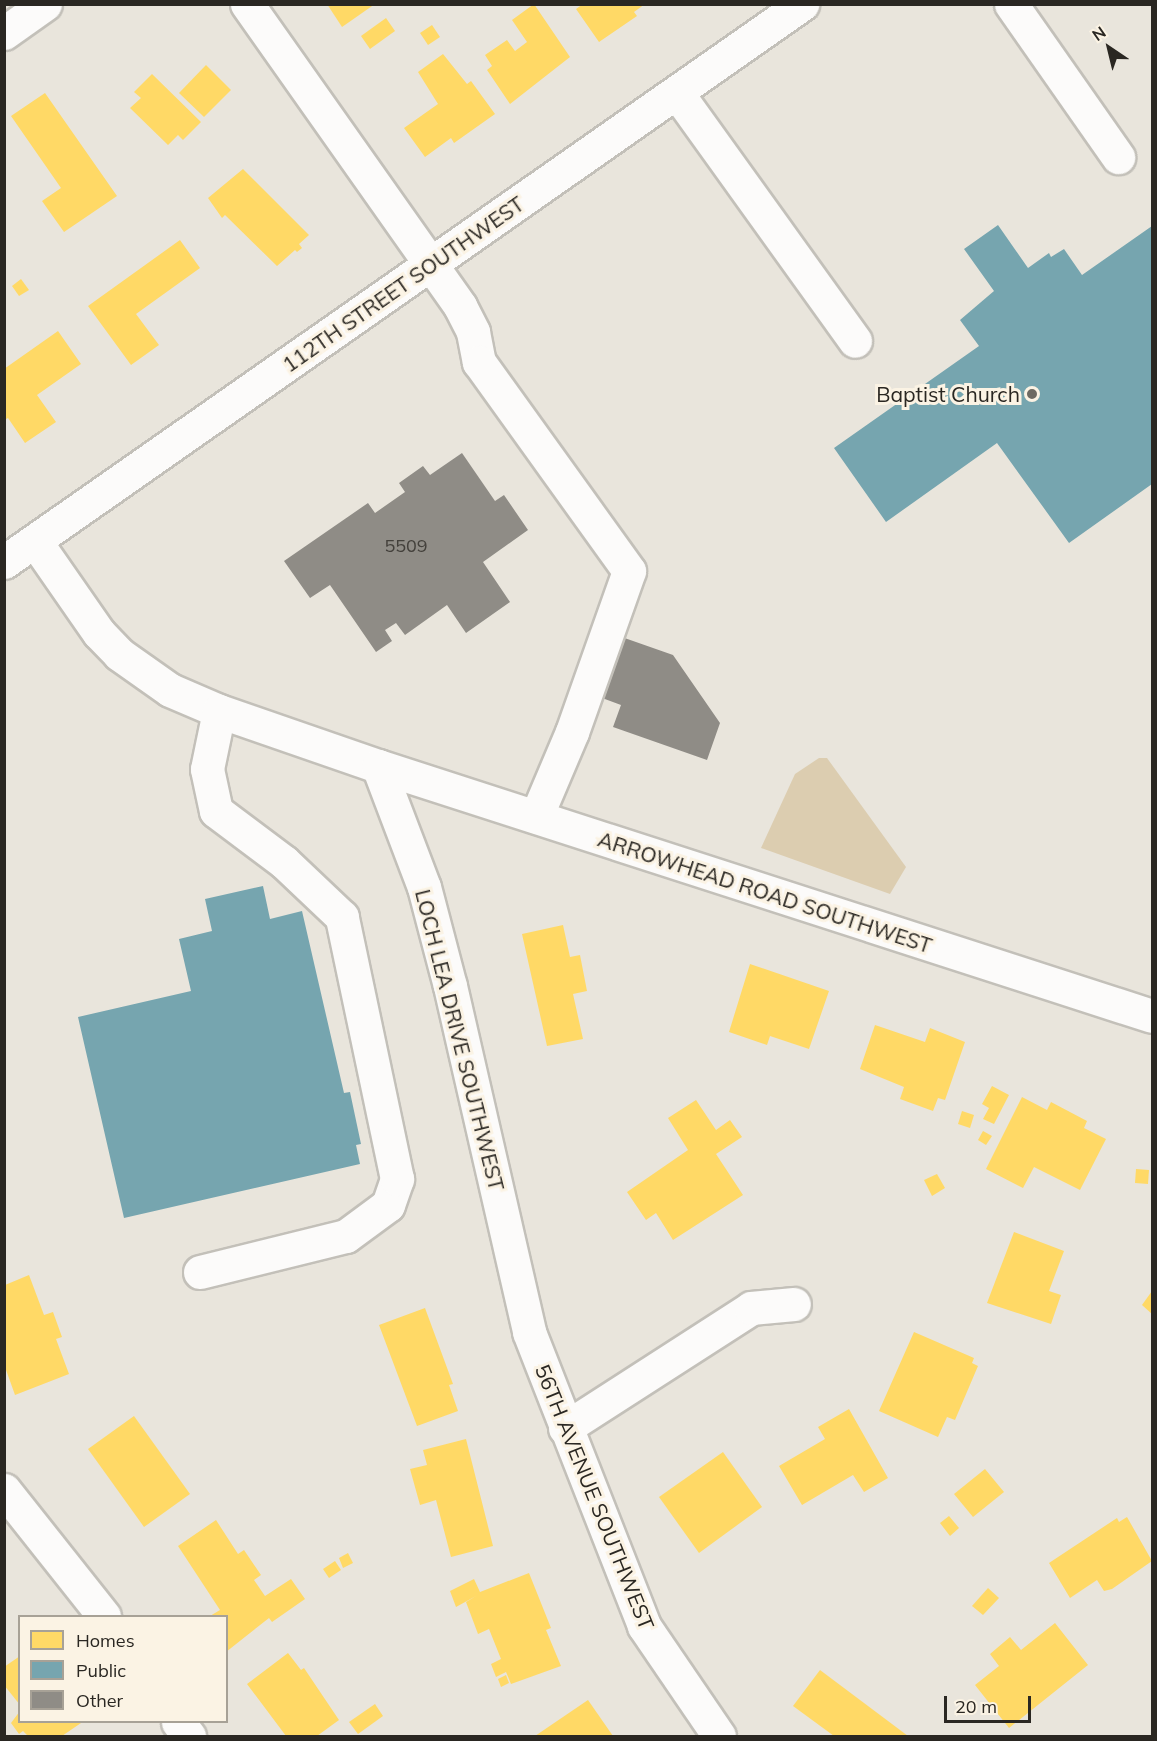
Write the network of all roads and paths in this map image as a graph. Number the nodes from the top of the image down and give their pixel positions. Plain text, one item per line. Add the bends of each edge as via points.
1 (247, 4) edge
2 (802, 4) edge
3 (1011, 4) edge
4 (34, 8) edge
5 (4, 33) edge
6 (677, 93) junction
7 (1118, 158) dead end
8 (430, 263) junction
9 (855, 340) dead end
10 (35, 541) junction
11 (4, 562) edge
12 (219, 711) junction
13 (378, 766) junction
14 (536, 817) junction
15 (1152, 1016) edge
16 (200, 1272) dead end
17 (516, 1276) joint
18 (794, 1304) dead end
19 (565, 1428) junction
20 (4, 1490) edge
21 (102, 1615) edge
22 (179, 1723) edge
23 (189, 1737) edge
24 (718, 1737) edge

1 - 8 street
2 - 6 street, 112TH STREET SOUTHWEST
3 - 7 street
4 - 5 street
6 - 8 street, 112TH STREET SOUTHWEST
6 - 9 street
8 - 10 street, 112TH STREET SOUTHWEST
8 - 14 street via 467,319 479,362 629,571
10 - 11 street, 112TH STREET SOUTHWEST
10 - 12 street via 99,633 119,654 170,690
12 - 13 street
12 - 16 street via 207,769 216,811 284,862 342,917 397,1179 388,1205 346,1236
13 - 14 street, ARROWHEAD ROAD SOUTHWEST
13 - 17 street, LOCH LEA DRIVE SOUTHWEST via 424,887 439,942
14 - 15 street, ARROWHEAD ROAD SOUTHWEST
17 - 19 street, 56TH AVENUE SOUTHWEST via 529,1332
18 - 19 street via 751,1308
19 - 24 street, 56TH AVENUE SOUTHWEST via 644,1626
20 - 21 street
22 - 23 street

